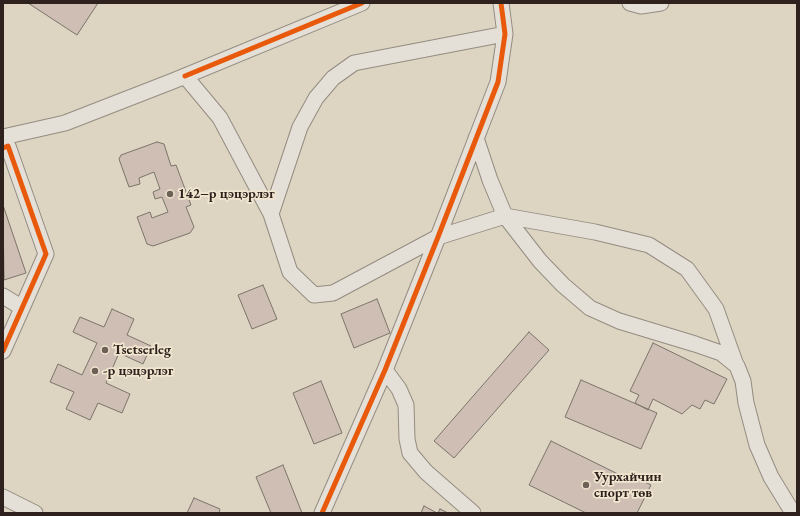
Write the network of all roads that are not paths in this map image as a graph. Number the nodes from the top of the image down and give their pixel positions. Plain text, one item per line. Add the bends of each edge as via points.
1 (362, 3) edge
2 (501, 3) edge
3 (630, 3) edge
4 (661, 3) edge
5 (505, 34) junction
6 (185, 76) junction
7 (3, 137) edge
8 (476, 138) junction
9 (3, 148) edge
10 (271, 214) junction
11 (505, 216) junction
12 (438, 238) junction
13 (3, 296) edge
14 (21, 307) junction
15 (3, 351) edge
16 (737, 366) junction
17 (384, 370) junction
18 (3, 497) edge
19 (35, 513) edge
20 (322, 513) edge
21 (473, 513) edge
22 (793, 513) edge

1 - 6 street
2 - 5 street
3 - 4 street via 641,6
5 - 8 street via 498,82
5 - 10 street via 354,63 333,78 316,98 300,127
6 - 7 street via 65,123
6 - 10 street via 220,118
8 - 11 street
8 - 12 street
9 - 14 street via 8,146 46,254
10 - 12 street via 290,272 314,295 333,294
11 - 12 street
11 - 16 street via 540,261 590,308 619,321 721,353
11 - 16 street via 595,232 649,245 687,269 716,309
12 - 17 street
13 - 14 street
14 - 15 street
16 - 22 street via 743,381 757,445 770,477
17 - 20 street
17 - 21 street via 399,389 406,405 406,439 410,453 426,472
18 - 19 street

